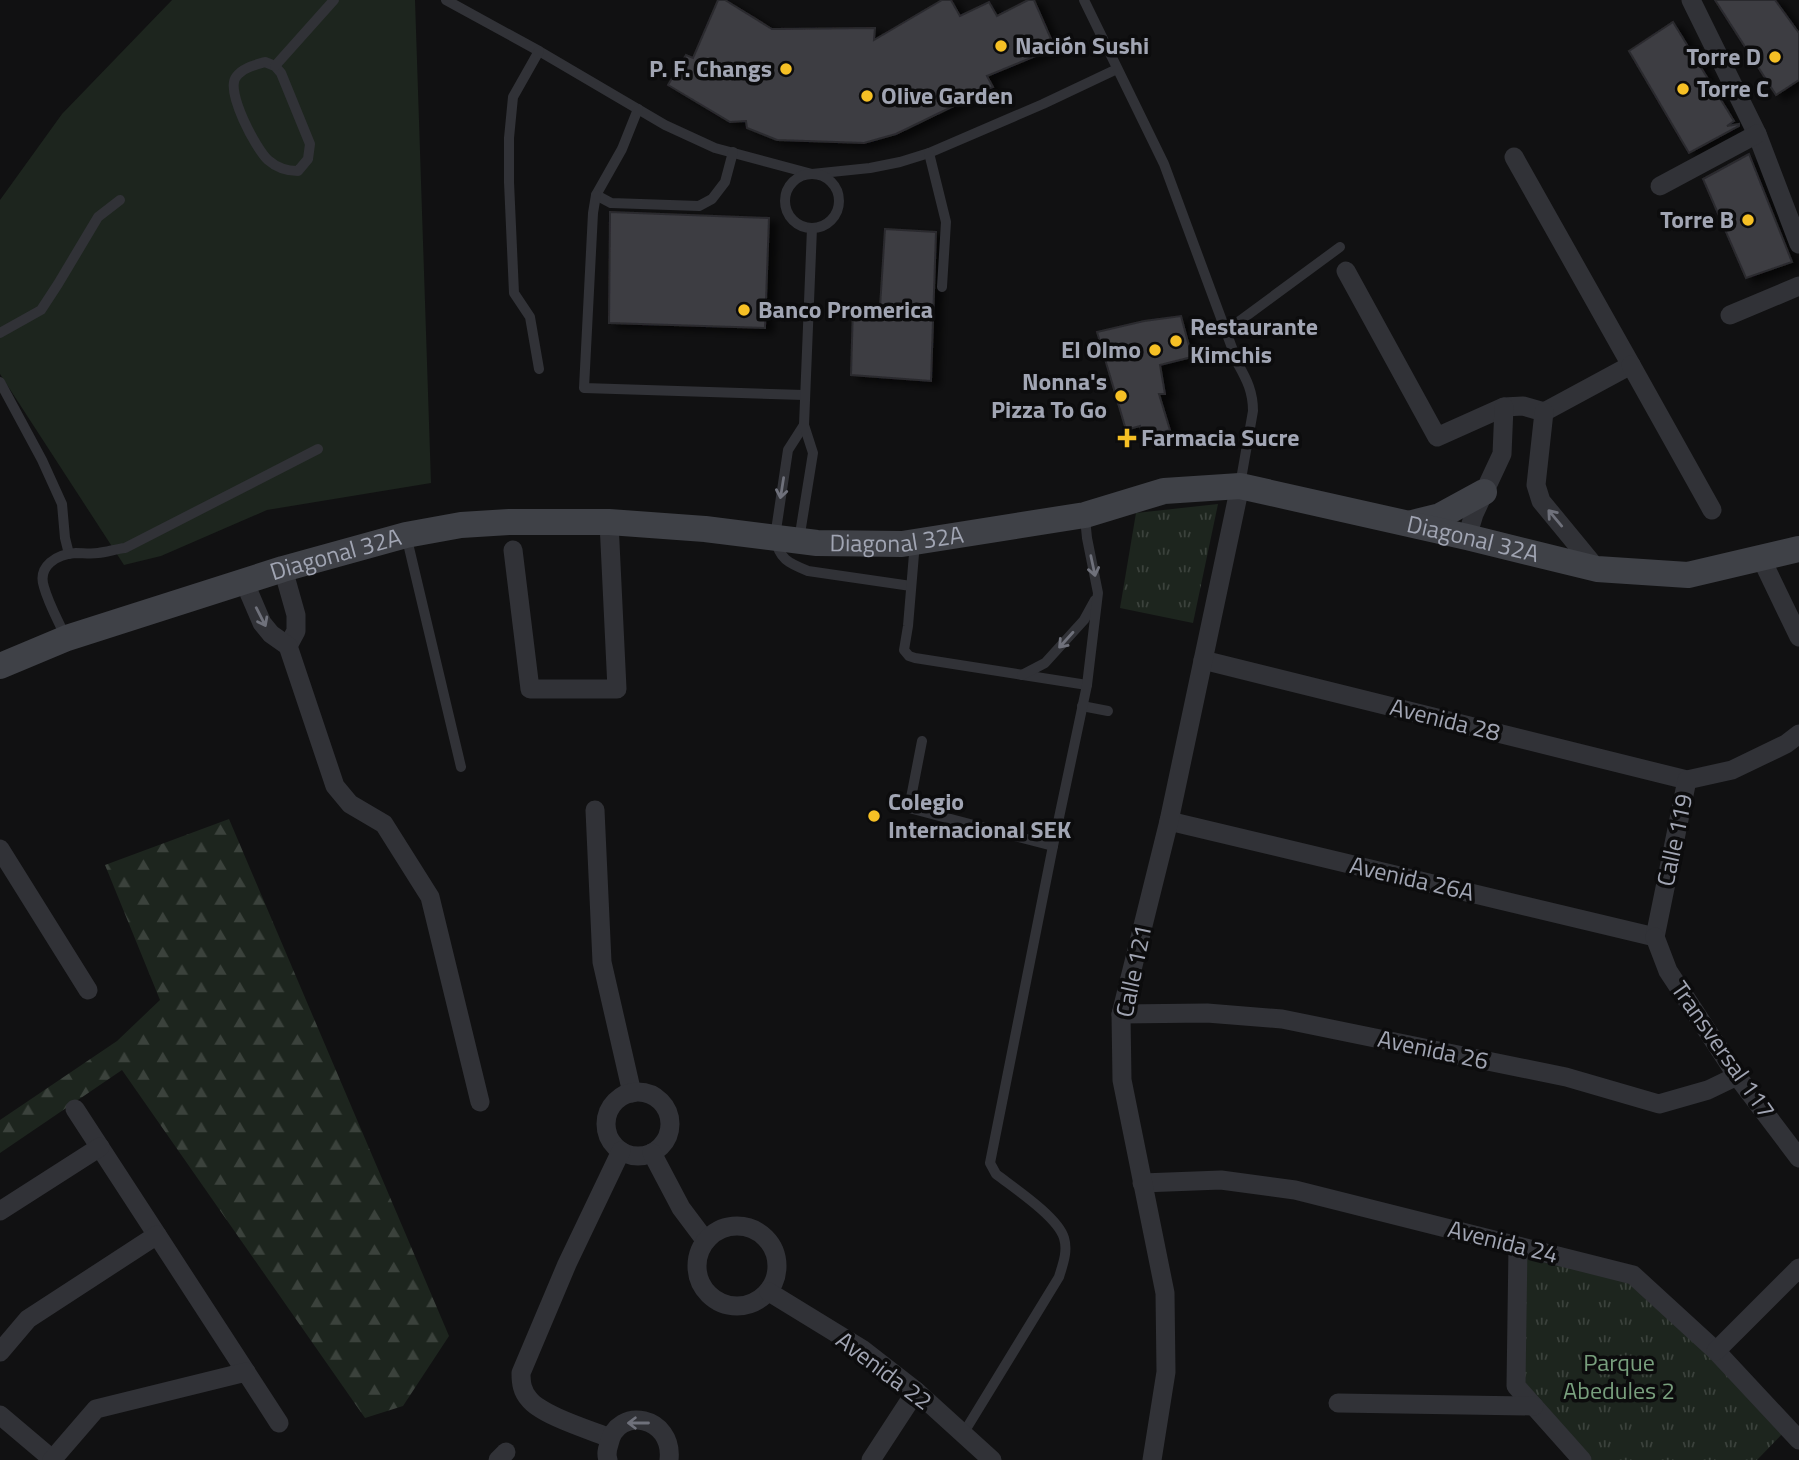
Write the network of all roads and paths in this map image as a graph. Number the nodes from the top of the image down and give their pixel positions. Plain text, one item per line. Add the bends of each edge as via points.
1 (334, 0) edge
2 (446, 0) edge
3 (1084, 0) edge
4 (1691, 0) edge
5 (539, 51) junction
6 (275, 66) junction
7 (1117, 69) junction
8 (638, 110) junction
9 (1757, 134) junction
10 (733, 152) junction
11 (929, 153) junction
12 (1514, 157) dead end
13 (812, 174) junction
14 (1660, 186) dead end
15 (596, 195) junction
16 (120, 200) dead end
17 (812, 228) junction
18 (1799, 244) edge
19 (1340, 247) dead end
20 (1346, 271) dead end
21 (1799, 286) edge
22 (942, 287) dead end
23 (1730, 315) dead end
24 (1226, 331) junction
25 (0, 333) edge
26 (1631, 365) junction
27 (539, 369) dead end
28 (0, 382) edge
29 (804, 395) junction
30 (1504, 407) junction
31 (1544, 412) junction
32 (804, 425) junction
33 (318, 449) dead end
34 (1240, 486) junction
35 (1484, 492) junction
36 (1712, 510) dead end
37 (1085, 515) junction
38 (609, 522) junction
39 (1410, 524) junction
40 (406, 535) junction
41 (1467, 537) junction
42 (787, 539) junction
43 (915, 542) junction
44 (1799, 549) edge
45 (513, 550) dead end
46 (69, 554) junction
47 (1761, 558) junction
48 (283, 569) junction
49 (1597, 569) junction
50 (244, 580) junction
51 (911, 586) junction
52 (1098, 593) junction
53 (1799, 637) edge
54 (66, 638) junction
55 (288, 646) junction
56 (1203, 660) junction
57 (0, 666) edge
58 (1022, 675) junction
59 (1087, 685) junction
60 (1082, 706) junction
61 (1108, 711) dead end
62 (1799, 734) edge
63 (922, 741) dead end
64 (461, 767) dead end
65 (1687, 780) junction
66 (595, 810) dead end
67 (1168, 821) junction
68 (1054, 846) junction
69 (0, 849) edge
70 (1655, 937) junction
71 (88, 990) dead end
72 (1121, 1014) junction
73 (1737, 1076) junction
74 (632, 1093) junction
75 (480, 1102) dead end
76 (75, 1109) dead end
77 (100, 1147) junction
78 (621, 1151) junction
79 (652, 1153) junction
80 (1799, 1158) edge
81 (1142, 1183) junction
82 (0, 1211) edge
83 (157, 1235) junction
84 (705, 1240) junction
85 (1518, 1245) junction
86 (1799, 1268) edge
87 (769, 1292) junction
88 (1716, 1351) junction
89 (0, 1352) edge
90 (246, 1372) junction
91 (916, 1391) junction
92 (1338, 1403) dead end
93 (1534, 1406) junction
94 (0, 1415) edge
95 (279, 1423) dead end
96 (963, 1434) junction
97 (610, 1438) junction
98 (1799, 1440) edge
99 (52, 1460) edge
100 (608, 1460) edge
101 (669, 1460) edge
102 (871, 1460) edge
103 (992, 1460) edge
104 (1152, 1460) edge
105 (1582, 1460) edge

1 - 6 lane
2 - 5 lane
3 - 7 lane
4 - 9 street
5 - 8 lane
5 - 27 lane via 513,97 509,138 514,293 530,317
6 - 6 lane via 265,62 243,70 234,78 232,89 257,147 285,171 298,171 308,159 310,144
7 - 11 lane
7 - 24 lane via 1164,164
8 - 10 lane via 702,143
8 - 15 lane
9 - 14 street
9 - 18 street
10 - 13 lane
10 - 15 lane via 725,182 712,199 699,206 611,203
11 - 13 lane via 870,168
11 - 22 lane via 946,222
12 - 26 street
13 - 17 lane via 834,185 839,201 828,223
13 - 17 lane via 796,179 785,201 796,223
15 - 29 lane via 584,388
16 - 25 lane via 99,217 41,310
17 - 29 lane
19 - 24 lane
20 - 30 street via 1437,437
21 - 23 street
24 - 34 lane via 1253,398
26 - 31 street
26 - 36 street
28 - 46 lane via 62,504
29 - 32 lane
30 - 31 street
30 - 35 street via 1502,454
49 -> 31 street via 1541,501 1536,485
32 -> 42 lane via 788,450
32 - 42 lane via 813,453
33 - 46 lane via 125,548
34 - 37 street, Diagonal 32A via 1164,491
34 - 39 street, Diagonal 32A
34 - 56 street, Calle 121
35 - 39 street via 1440,516
35 - 41 street
37 - 43 street, Diagonal 32A
37 -> 52 lane
38 - 40 street, Diagonal 32A via 509,522
38 - 42 street, Diagonal 32A
38 - 45 street via 617,689 530,689
39 - 41 street, Diagonal 32A
40 - 48 street, Diagonal 32A
40 - 64 lane
41 - 49 street, Diagonal 32A
42 - 43 street, Diagonal 32A
42 - 51 lane via 778,552 808,571
43 - 51 lane
44 - 47 street, Diagonal 32A
46 - 54 lane via 52,561 43,574 43,585
47 - 49 street, Diagonal 32A via 1688,575
47 - 53 street
48 - 50 street, Diagonal 32A
48 - 55 street via 296,615 296,631
50 - 54 street, Diagonal 32A
50 -> 55 street via 262,623
51 - 58 lane via 904,650 909,656
52 -> 58 lane via 1084,620 1045,663
52 - 59 lane
54 - 57 street, Diagonal 32A
55 - 75 street via 335,786 350,804 384,824 430,897
56 - 65 street, Avenida 28
56 - 67 street, Calle 121
58 - 59 lane
59 - 60 lane
60 - 61 lane
60 - 68 lane
62 - 65 street, Calle 119 via 1732,770
63 - 68 lane via 909,808
65 - 70 street, Calle 119
66 - 74 street via 602,962
67 - 70 street, Avenida 26A
67 - 72 street, Calle 121
68 - 96 lane via 990,1163 996,1174 1059,1226 1065,1257 1059,1277
69 - 71 street
70 - 73 street, Transversal 117 via 1668,971
72 - 73 street, Avenida 26 via 1207,1013 1282,1019 1566,1077 1659,1104
72 - 81 street, Calle 121 via 1122,1080
73 - 80 street, Transversal 117
74 - 78 street via 620,1098 607,1118 612,1143
74 - 79 street via 652,1096 667,1109 667,1139
76 - 77 street
77 - 82 street
77 - 83 street
78 - 79 street via 631,1156
78 - 97 street via 521,1373 521,1385 530,1401
79 - 84 street via 681,1208
81 - 85 street, Avenida 24 via 1221,1180 1295,1189
81 - 104 street, Calle 121 via 1165,1293 1166,1372
83 - 89 street via 29,1319
83 - 90 street
84 - 87 street via 696,1270 712,1298 742,1307
84 - 87 street via 733,1225 763,1234 778,1262
85 - 88 street, Avenida 24 via 1633,1275
85 - 93 street via 1516,1386
86 - 88 street
87 - 91 street, Avenida 22 via 862,1349
88 - 98 street, Avenida 24
90 - 95 street
90 - 99 street via 96,1409
91 - 96 street, Avenida 22
91 - 102 street
92 - 93 street
93 - 105 street
94 - 99 street
96 - 103 street, Avenida 22
97 - 100 street
101 -> 97 street via 666,1437 652,1423 630,1421

